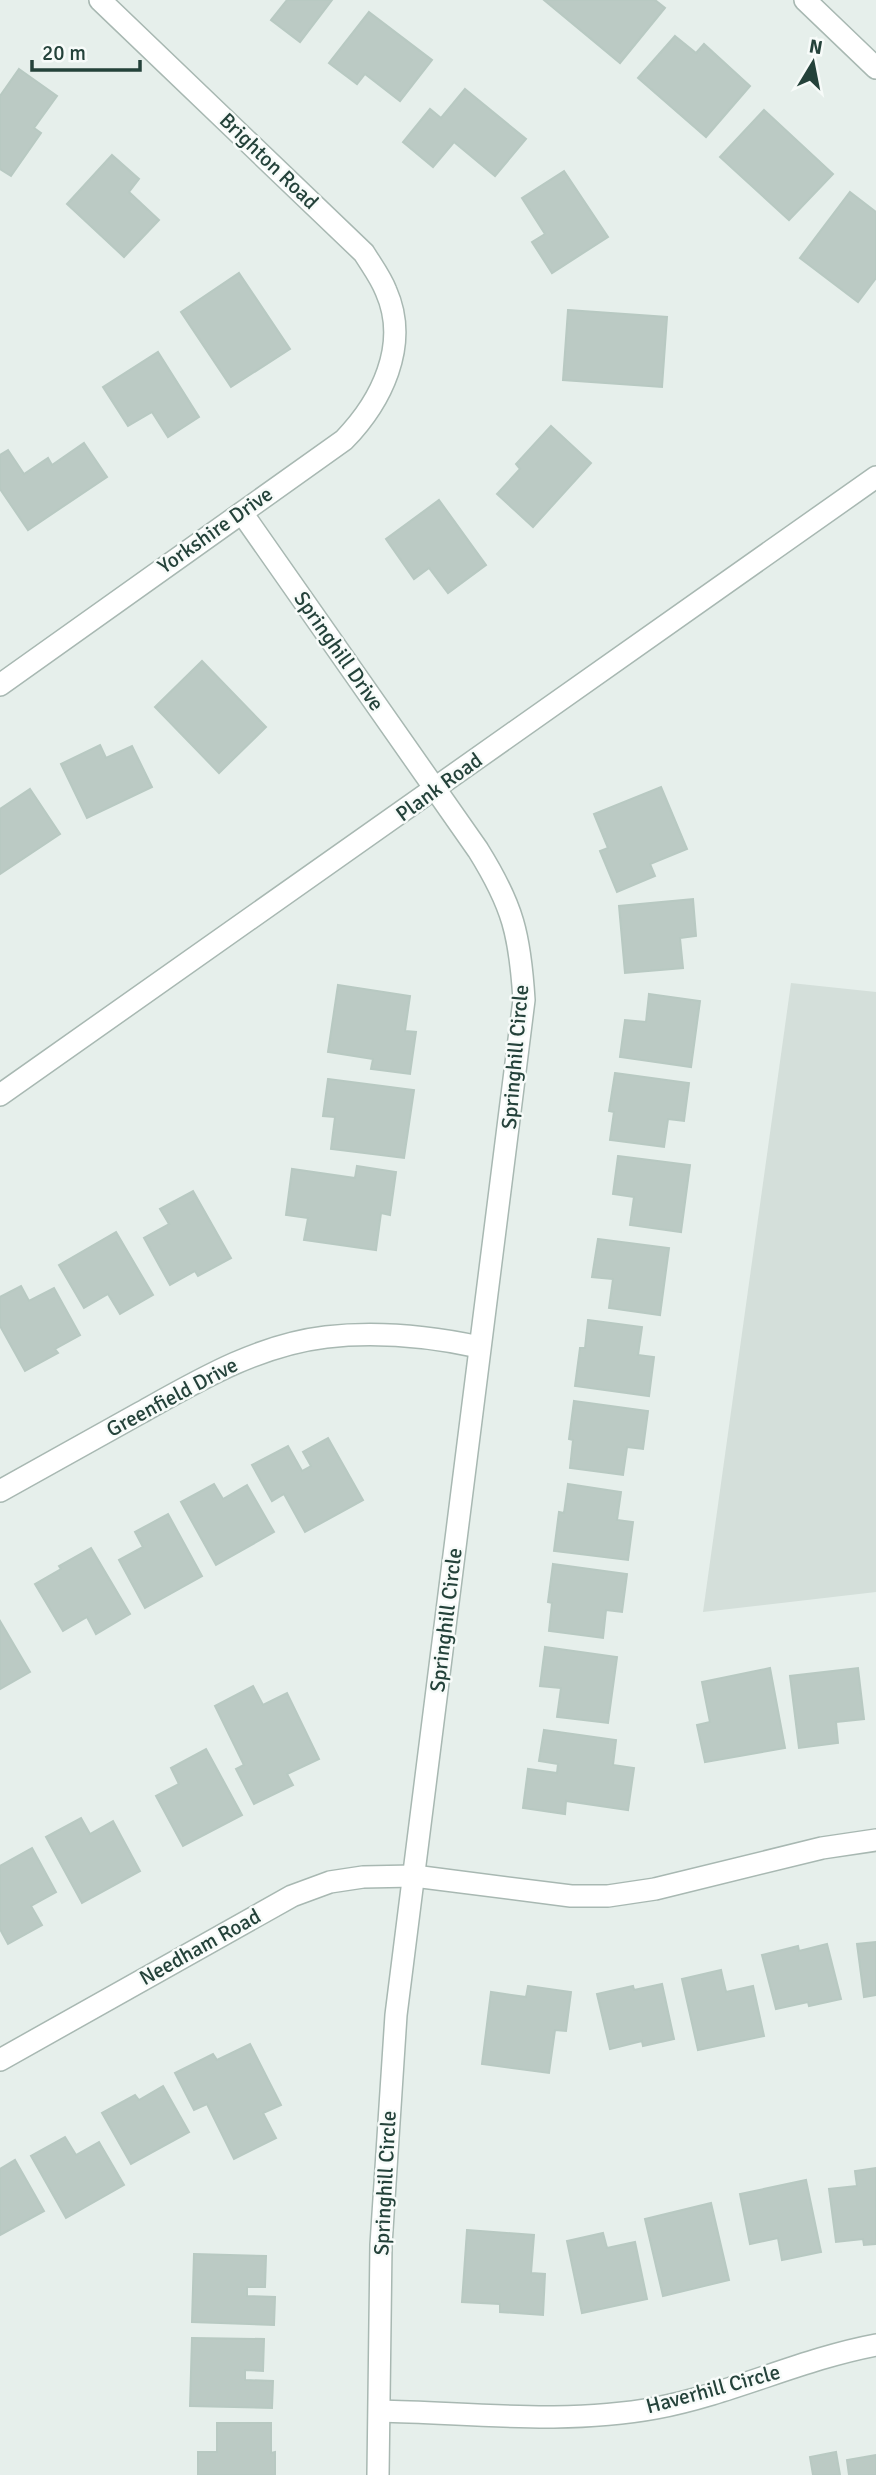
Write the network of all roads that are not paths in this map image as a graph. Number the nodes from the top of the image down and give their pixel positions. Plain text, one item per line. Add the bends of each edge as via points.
1 (100, 0) edge
2 (805, 0) edge
3 (872, 54) edge
4 (393, 347) joint
5 (876, 477) edge
6 (242, 513) junction
7 (0, 685) edge
8 (435, 789) junction
9 (0, 1095) edge
10 (479, 1347) junction
11 (0, 1491) edge
12 (876, 1840) edge
13 (414, 1875) junction
14 (0, 2060) edge
15 (876, 2345) edge
16 (380, 2411) junction
17 (378, 2475) edge

1 - 4 street, Brighton Road via 364,253 387,292
2 - 3 street
4 - 6 street, Yorkshire Drive via 385,382 363,421 344,440
5 - 8 street, Plank Road
6 - 7 street, Yorkshire Drive
6 - 8 street, Springhill Drive
8 - 9 street, Plank Road
8 - 10 street, Springhill Circle via 500,886 521,951 524,1000
10 - 11 street, Greenfield Drive via 397,1334 324,1337 288,1344 211,1373
10 - 13 street, Springhill Circle
12 - 13 street via 608,1896 571,1896
13 - 14 street, Needham Road via 331,1882 292,1896
13 - 16 street, Springhill Circle via 396,2015 388,2131 381,2245
15 - 16 street, Haverhill Circle via 656,2408 548,2418
16 - 17 street, Springhill Circle

